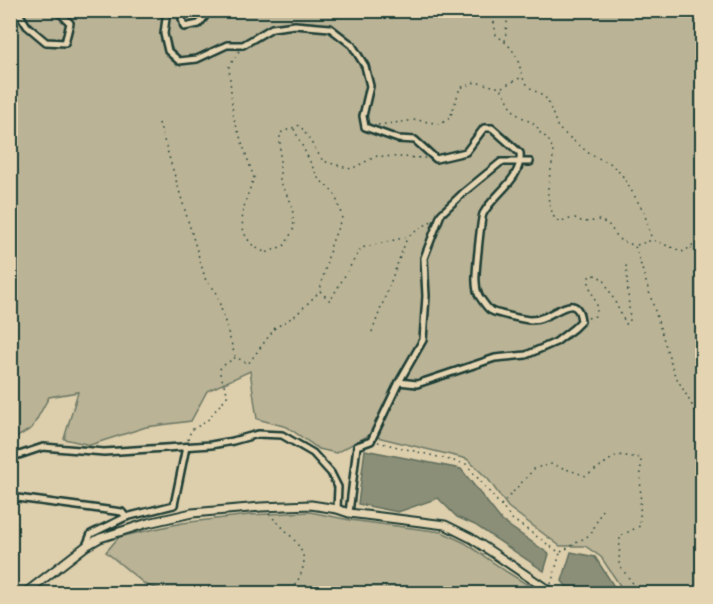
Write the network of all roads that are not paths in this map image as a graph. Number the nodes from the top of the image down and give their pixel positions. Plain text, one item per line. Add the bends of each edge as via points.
1 (17, 10) edge
2 (57, 10) edge
3 (167, 10) edge
4 (180, 10) edge
5 (210, 10) edge
6 (521, 161) junction
7 (530, 162) dead end
8 (399, 382) junction
9 (186, 447) junction
10 (11, 459) edge
11 (10, 497) edge
12 (337, 509) junction
13 (349, 513) junction
14 (126, 517) junction
15 (86, 546) junction
16 (551, 592) edge
17 (24, 594) edge

1 - 2 street via 27,26 46,42 64,43 70,23
3 - 6 street via 164,34 168,51 178,61 197,59 227,45 243,45 272,28 330,28 352,45 365,66 370,86 363,116 365,127 398,139 415,140 436,159 466,152 484,128 492,128 520,153
4 - 5 street via 184,27 199,24
6 - 7 street
6 - 8 street via 501,162 441,214 424,258 423,340
6 - 8 street via 518,172 482,215 475,281 479,296 490,310 529,320 570,305 581,314 581,321 556,342 526,355 495,358 417,384
8 - 13 street via 371,441 357,446
9 - 10 street via 104,452 43,447
9 - 12 street via 258,434 282,435 313,453 332,473 338,487
9 - 14 street via 174,505
11 - 14 street via 122,512
12 - 13 street
12 - 15 street via 311,505 192,513 119,532
13 - 16 street via 445,525
14 - 15 street via 91,534
15 - 17 street

